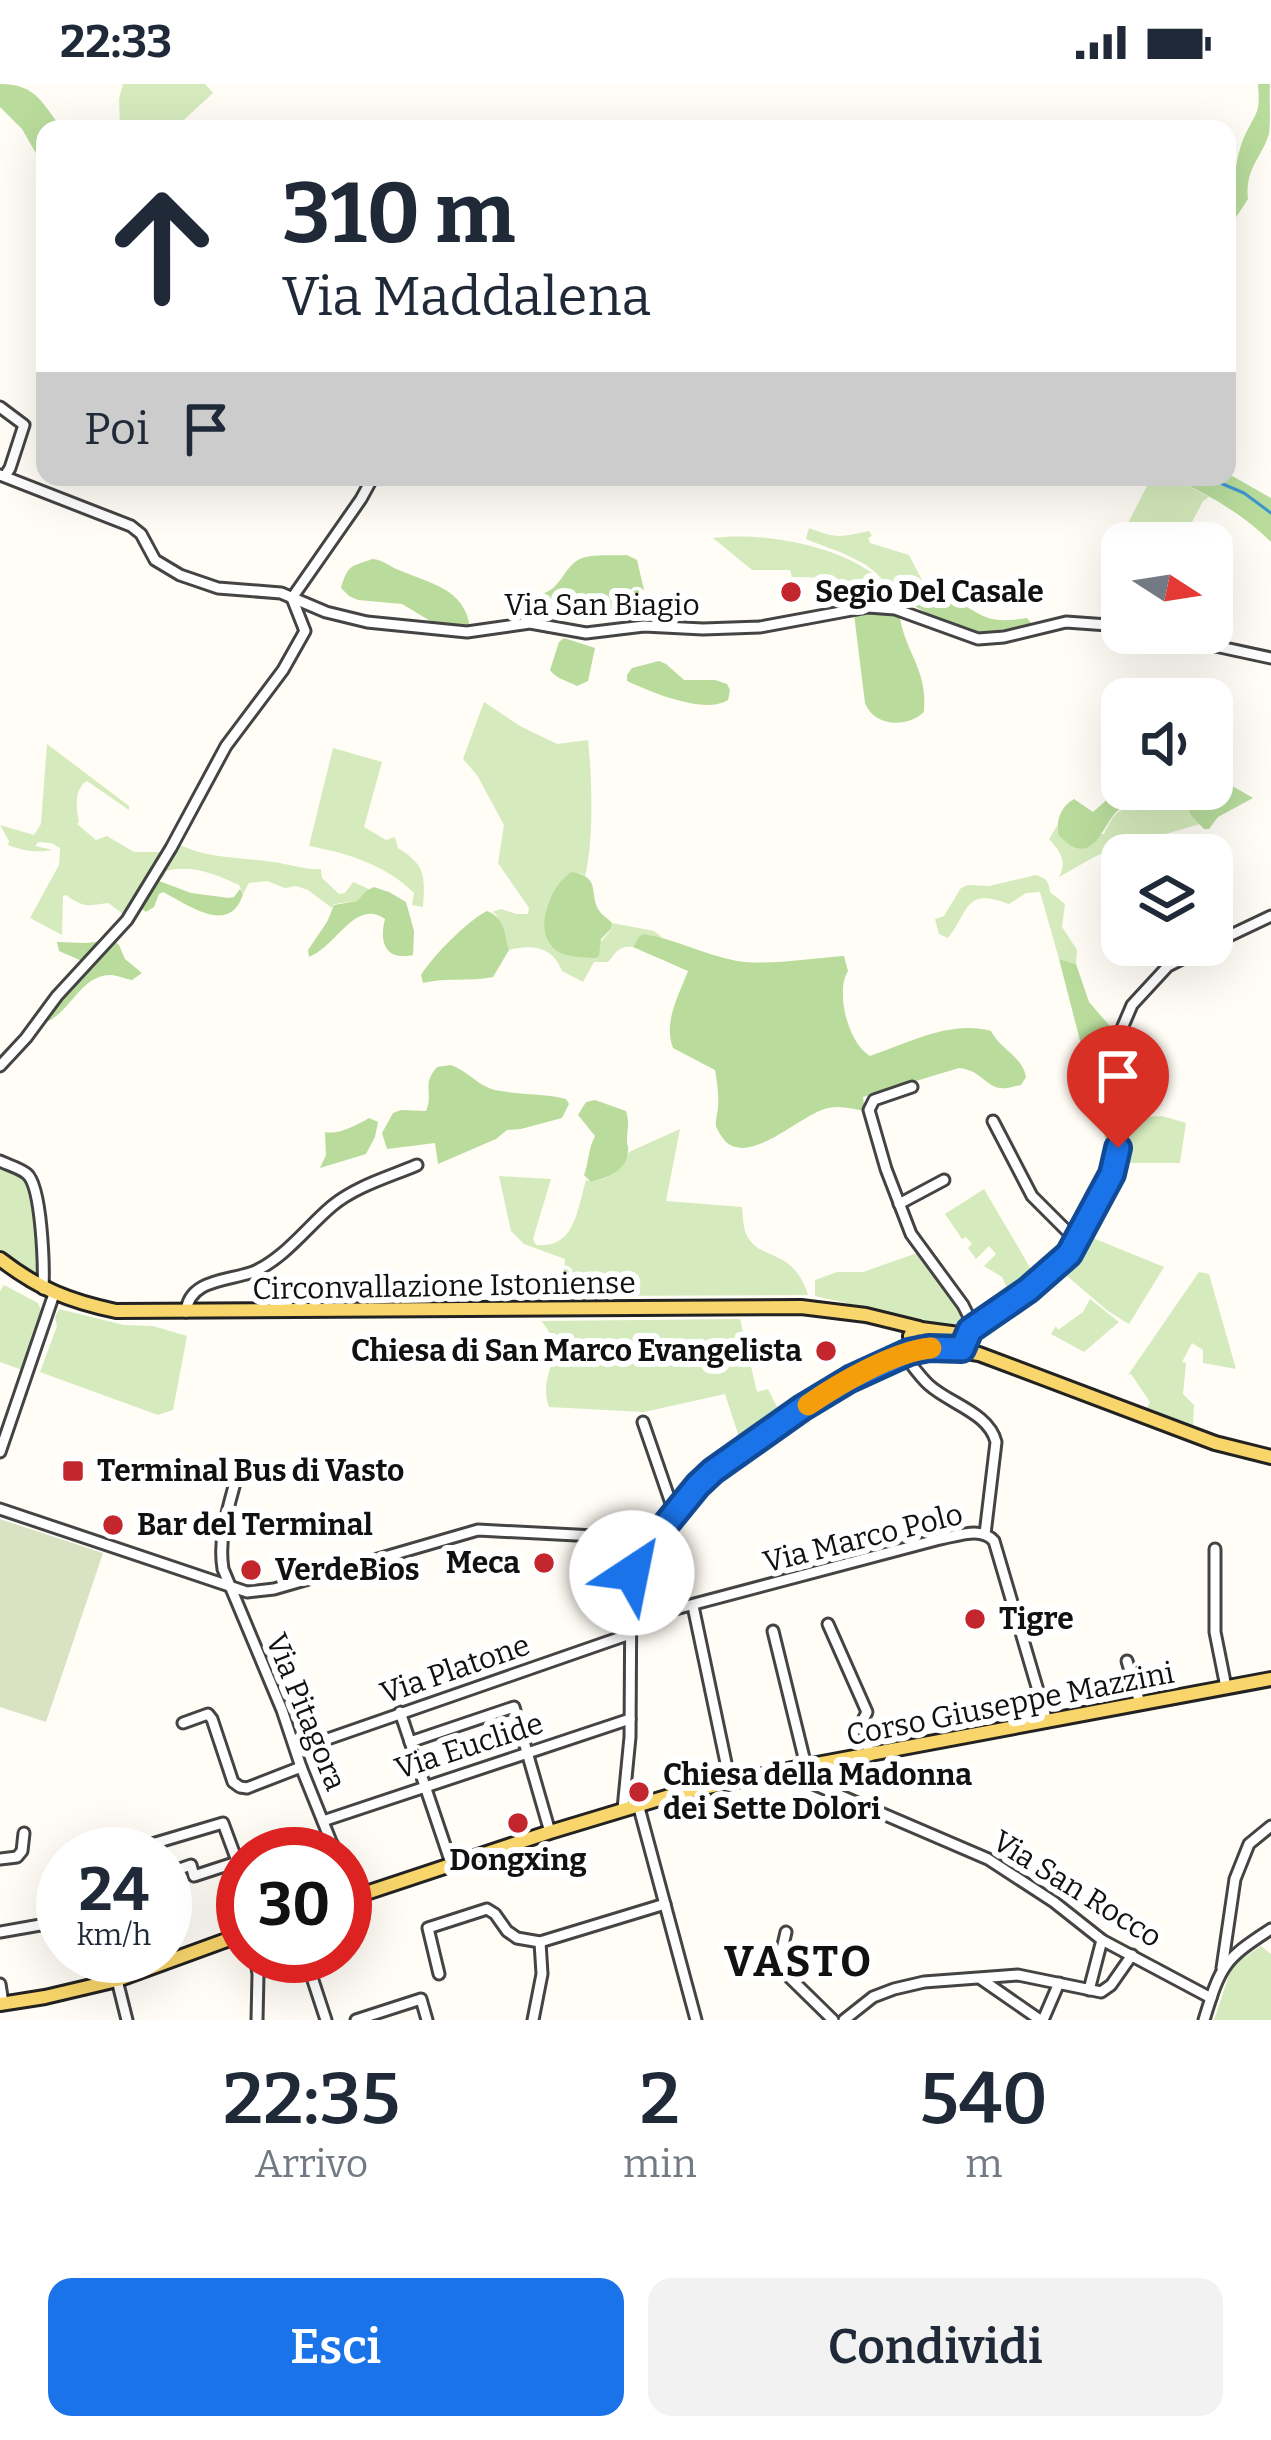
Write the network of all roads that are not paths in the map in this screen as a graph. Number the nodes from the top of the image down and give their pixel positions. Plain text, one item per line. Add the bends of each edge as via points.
1 (0, 407) edge
2 (2, 475) edge
3 (368, 486) edge
4 (292, 598) junction
5 (1101, 624) edge
6 (1233, 650) edge
7 (1271, 658) edge
8 (1271, 916) edge
9 (1233, 934) edge
10 (1168, 966) edge
11 (0, 1066) edge
12 (912, 1087) dead end
13 (993, 1121) dead end
14 (0, 1161) edge
15 (417, 1165) dead end
16 (944, 1180) dead end
17 (899, 1204) junction
18 (1078, 1240) junction
19 (0, 1259) edge
20 (48, 1291) junction
21 (186, 1312) junction
22 (965, 1337) junction
23 (911, 1342) junction
24 (643, 1422) dead end
25 (0, 1452) edge
26 (1271, 1457) edge
27 (236, 1479) dead end
28 (0, 1509) edge
29 (674, 1512) junction
30 (985, 1534) junction
31 (636, 1548) junction
32 (1215, 1549) dead end
33 (231, 1589) junction
34 (693, 1606) junction
35 (630, 1622) junction
36 (827, 1624) dead end
37 (772, 1631) dead end
38 (630, 1634) junction
39 (1127, 1661) dead end
40 (1271, 1681) edge
41 (1226, 1687) junction
42 (1140, 1703) junction
43 (400, 1712) junction
44 (630, 1719) junction
45 (1047, 1721) junction
46 (183, 1723) dead end
47 (410, 1742) junction
48 (296, 1750) junction
49 (527, 1751) junction
50 (870, 1756) junction
51 (806, 1766) junction
52 (301, 1767) junction
53 (782, 1771) junction
54 (730, 1782) junction
55 (425, 1786) junction
56 (638, 1804) junction
57 (622, 1809) junction
58 (323, 1821) junction
59 (1271, 1826) edge
60 (224, 1827) edge
61 (326, 1827) edge
62 (192, 1832) edge
63 (550, 1832) junction
64 (24, 1833) dead end
65 (0, 1859) edge
66 (452, 1866) junction
67 (192, 1869) edge
68 (216, 1869) edge
69 (372, 1891) edge
70 (665, 1904) junction
71 (36, 1926) edge
72 (1271, 1928) edge
73 (0, 1932) edge
74 (786, 1932) dead end
75 (1102, 1940) junction
76 (540, 1942) junction
77 (1132, 1955) junction
78 (1222, 1968) junction
79 (439, 1974) dead end
80 (979, 1977) junction
81 (103, 1983) edge
82 (118, 1983) edge
83 (259, 1983) edge
84 (313, 1983) edge
85 (1059, 1983) junction
86 (0, 1984) edge
87 (1089, 1990) junction
88 (1211, 1998) junction
89 (2, 2004) edge
90 (1020, 2007) junction
91 (127, 2020) edge
92 (257, 2020) edge
93 (326, 2020) edge
94 (356, 2020) edge
95 (427, 2020) edge
96 (533, 2020) edge
97 (696, 2020) edge
98 (832, 2020) edge
99 (844, 2020) edge
100 (1013, 2020) edge
101 (1042, 2020) edge
102 (1204, 2020) edge

1 - 2 street via 24,425
2 - 4 street, Via San Biagio via 131,526 155,560 180,575 218,589
3 - 4 street
4 - 5 street, Via San Biagio via 364,622 467,632 530,623 586,633 760,627 868,607 925,617 978,639 1066,622
4 - 11 street via 305,631 297,650 226,746 127,920
6 - 7 street
8 - 9 street
10 - 18 street via 1132,1005 1120,1033 1118,1148
12 - 17 street via 874,1100 869,1110
13 - 18 street via 1032,1196
14 - 20 street via 34,1185
15 - 21 street via 334,1204 265,1266 194,1292
16 - 17 street
17 - 22 street via 963,1305
18 - 22 street
19 - 20 main road, Circonvallazione Istoniense
20 - 21 main road, Circonvallazione Istoniense via 116,1311
20 - 25 street
21 - 23 main road, Circonvallazione Istoniense via 801,1307 899,1324
22 - 23 main road
22 - 23 main road via 938,1348
22 - 26 main road via 979,1354
23 - 29 street via 713,1471
23 - 30 street via 926,1383 994,1432
24 - 29 street
27 - 33 street, Via Pitagora via 221,1554
28 - 33 street
29 - 31 street
30 - 34 street, Via Marco Polo
30 - 45 street, Via Marco Polo via 994,1541
31 - 33 street via 614,1538 478,1530 274,1589
31 - 35 street
32 - 41 street via 1215,1632
33 - 48 street, Via Pitagora
34 - 35 street, Via Marco Polo
34 - 54 street
35 - 38 street
36 - 50 street via 867,1712
37 - 51 street
38 - 43 street, Via Platone
38 - 44 street
39 - 42 street
40 - 41 main road, Corso Giuseppe Mazzini
41 - 42 main road, Corso Giuseppe Mazzini
42 - 45 main road, Corso Giuseppe Mazzini
43 - 47 street
43 - 48 street, Via Platone
44 - 49 street, Via Euclide
44 - 57 street
45 - 50 main road, Corso Giuseppe Mazzini
46 - 52 street via 208,1714 240,1787
47 - 49 street via 514,1708
47 - 55 street
48 - 52 street, Via Pitagora
49 - 55 street, Via Euclide
49 - 63 street
50 - 51 main road, Corso Giuseppe Mazzini
51 - 53 main road, Corso Giuseppe Mazzini
52 - 58 street, Via Pitagora
53 - 54 main road, Corso Giuseppe Mazzini
53 - 75 street, Via San Rocco via 988,1859
54 - 56 main road, Corso Giuseppe Mazzini
55 - 58 street, Via Euclide
55 - 66 street
56 - 57 main road, Corso Giuseppe Mazzini
56 - 70 street
57 - 63 main road, Corso Giuseppe Mazzini
58 - 61 street, Via Pitagora
59 - 78 street via 1244,1855
60 - 62 street
63 - 66 main road, Corso Giuseppe Mazzini
64 - 65 street via 17,1857
66 - 69 main road, Corso Giuseppe Mazzini
67 - 68 street via 194,1876
70 - 76 street
70 - 97 street
71 - 73 street
72 - 78 street
74 - 98 street via 781,1969
75 - 77 street, Via San Rocco
75 - 87 street
76 - 79 street via 517,1938 492,1910 476,1912 428,1928
76 - 96 street
77 - 87 street via 1106,1990
77 - 88 street, Via San Rocco
78 - 88 street
80 - 85 street
80 - 90 street
80 - 99 street via 894,1989
81 - 89 main road
82 - 91 street
83 - 92 street
84 - 93 street
85 - 87 street
85 - 101 street
86 - 89 street
88 - 102 street
90 - 100 street
90 - 101 street
94 - 95 street via 421,1999

